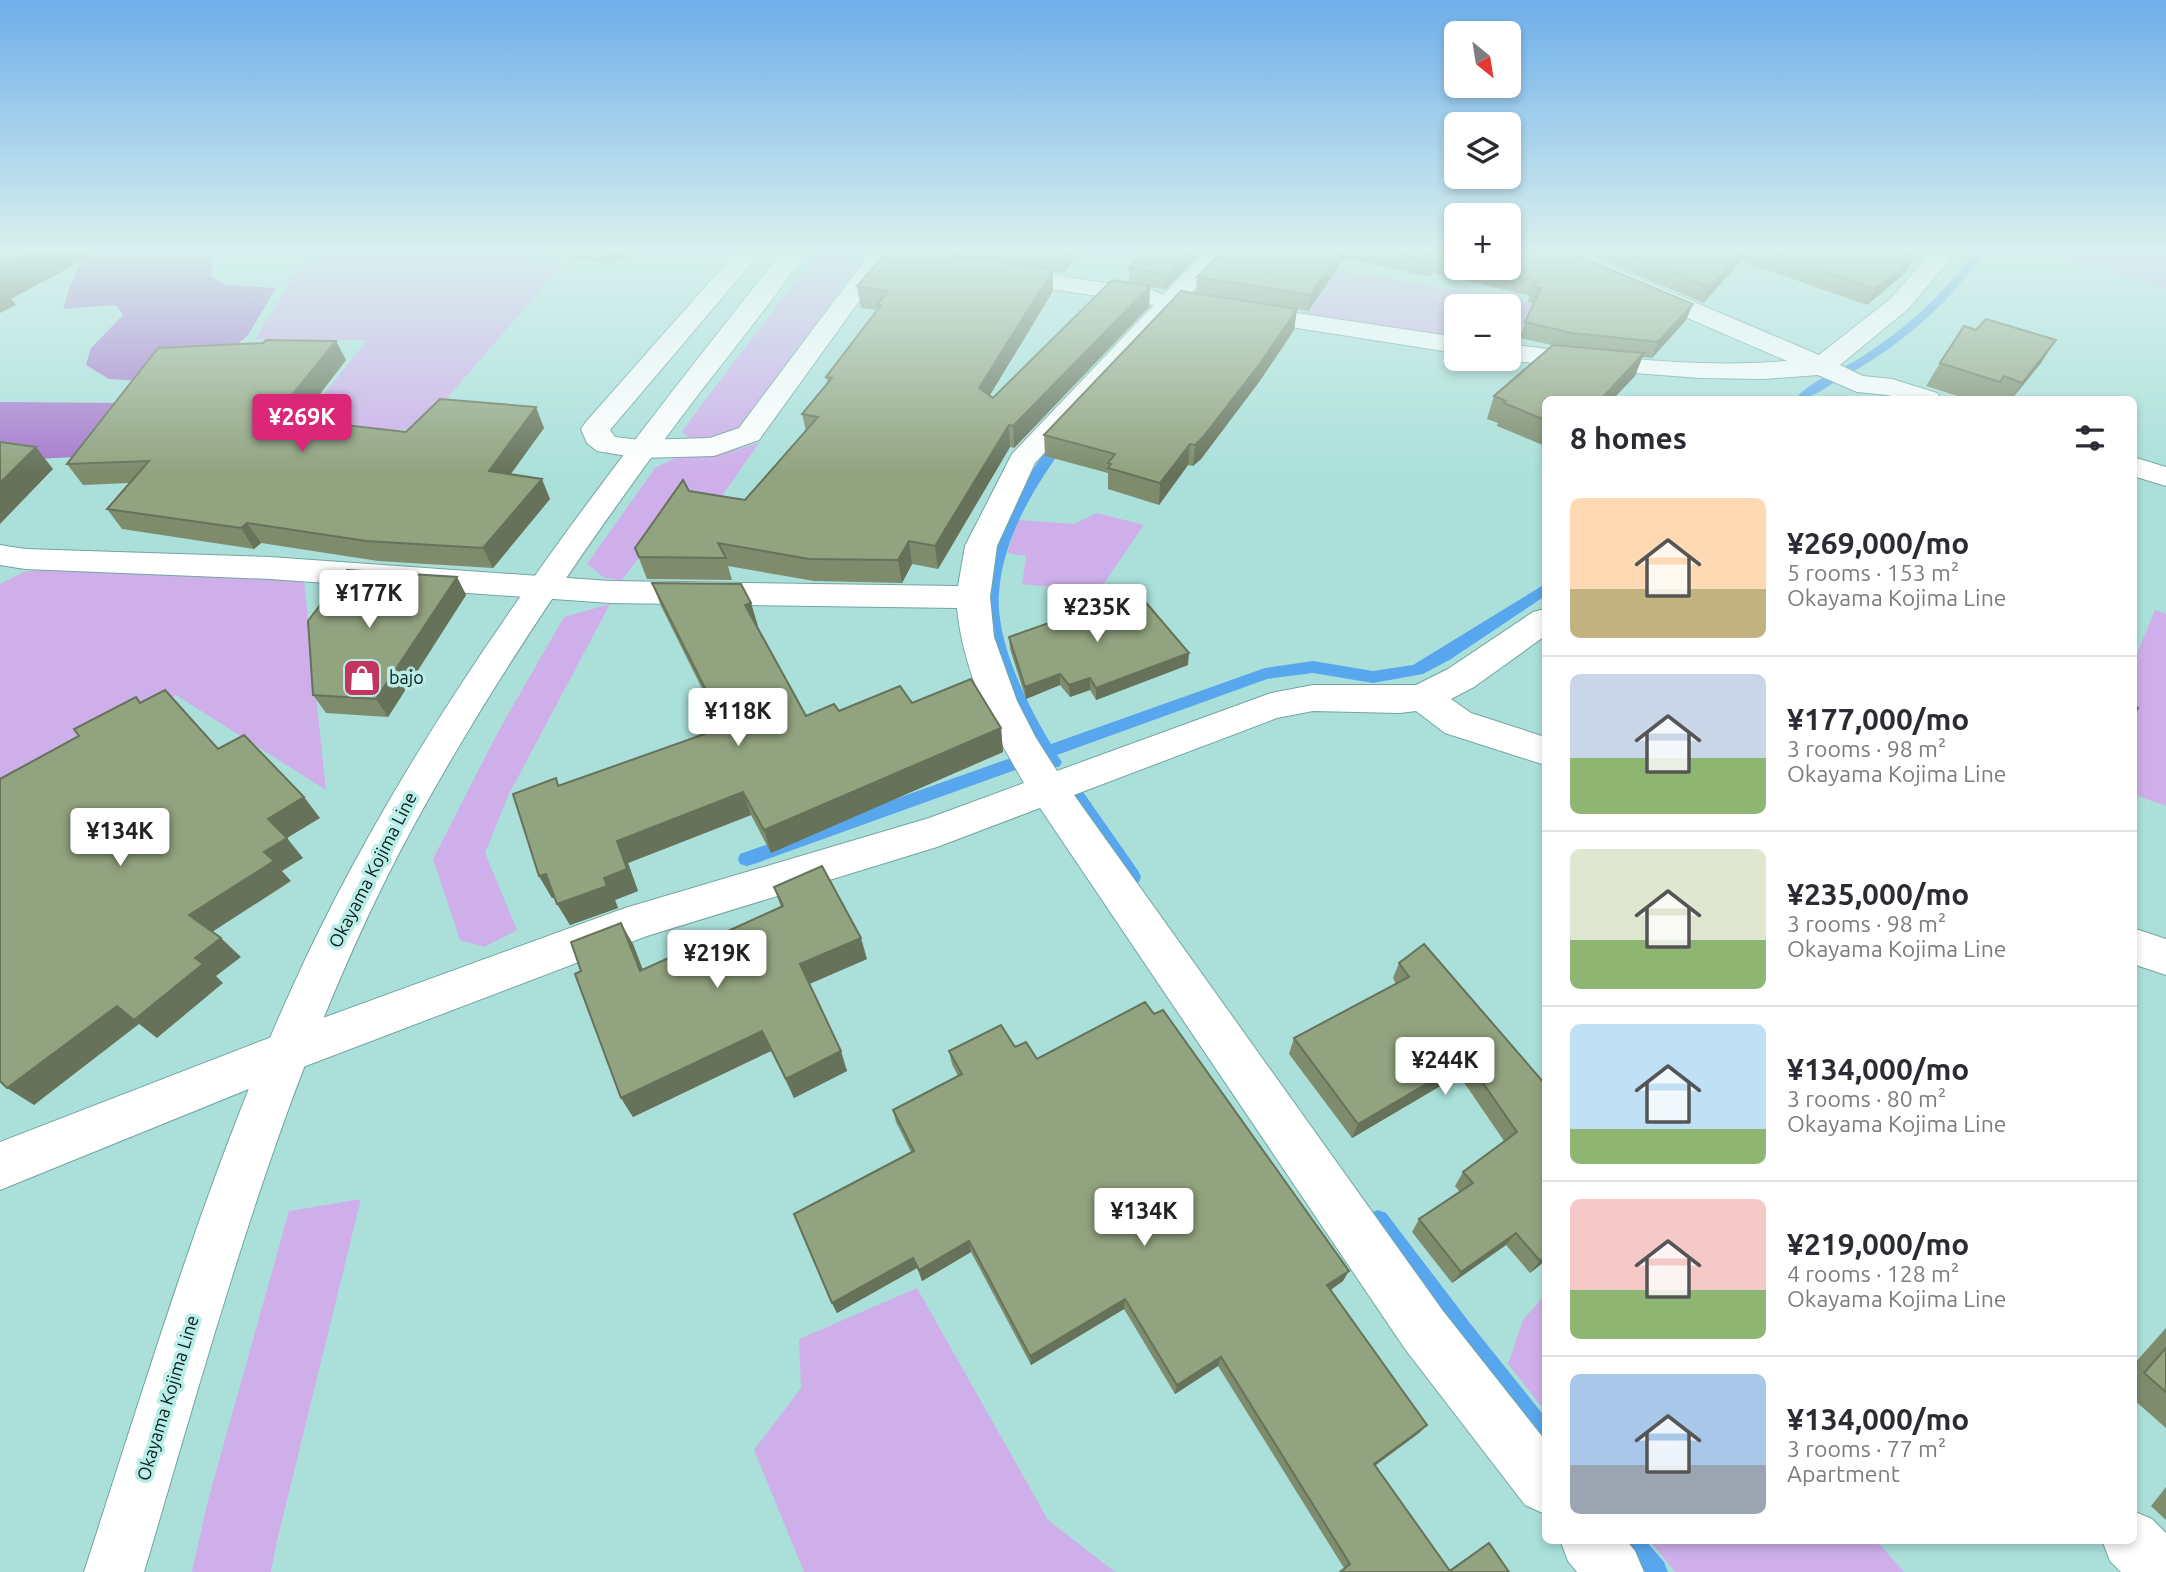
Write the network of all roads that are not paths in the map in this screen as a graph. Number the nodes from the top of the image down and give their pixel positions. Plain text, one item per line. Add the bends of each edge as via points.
1 (684, 326) edge
2 (736, 326) edge
3 (829, 326) edge
4 (1169, 326) edge
5 (1333, 326) edge
6 (1721, 326) edge
7 (1882, 326) edge
8 (1444, 343) edge
9 (1521, 354) edge
10 (1840, 380) edge
11 (1918, 396) edge
12 (640, 449) junction
13 (2137, 467) edge
14 (2166, 477) edge
15 (8, 561) edge
16 (539, 588) junction
17 (972, 597) junction
18 (1542, 622) edge
19 (1423, 697) junction
20 (1542, 750) edge
21 (1034, 767) junction
22 (2137, 947) edge
23 (2166, 957) edge
24 (287, 1052) junction
25 (0, 1166) edge
26 (1542, 1481) edge
27 (1592, 1544) edge
28 (2135, 1544) edge
29 (114, 1572) edge
30 (1614, 1572) edge
31 (2164, 1572) edge

1 - 12 street via 595,429 607,444
2 - 12 street, Okayama Kojima Line
3 - 12 street via 749,434 714,447
4 - 17 street via 1022,460 981,546
5 - 8 street
6 - 10 street
7 - 10 street
9 - 10 street
10 - 11 street via 1892,387
12 - 16 street, Okayama Kojima Line
13 - 14 street
15 - 16 street via 270,568
16 - 17 street
16 - 24 street, Okayama Kojima Line via 425,768 349,912
17 - 21 street via 988,675
18 - 19 street via 1461,678
19 - 20 street via 1458,723
19 - 21 street via 1313,698
21 - 24 street via 878,850 640,920
21 - 26 street via 1424,1330
22 - 23 street
24 - 25 street
24 - 29 street, Okayama Kojima Line via 204,1284
27 - 30 street
28 - 31 street

